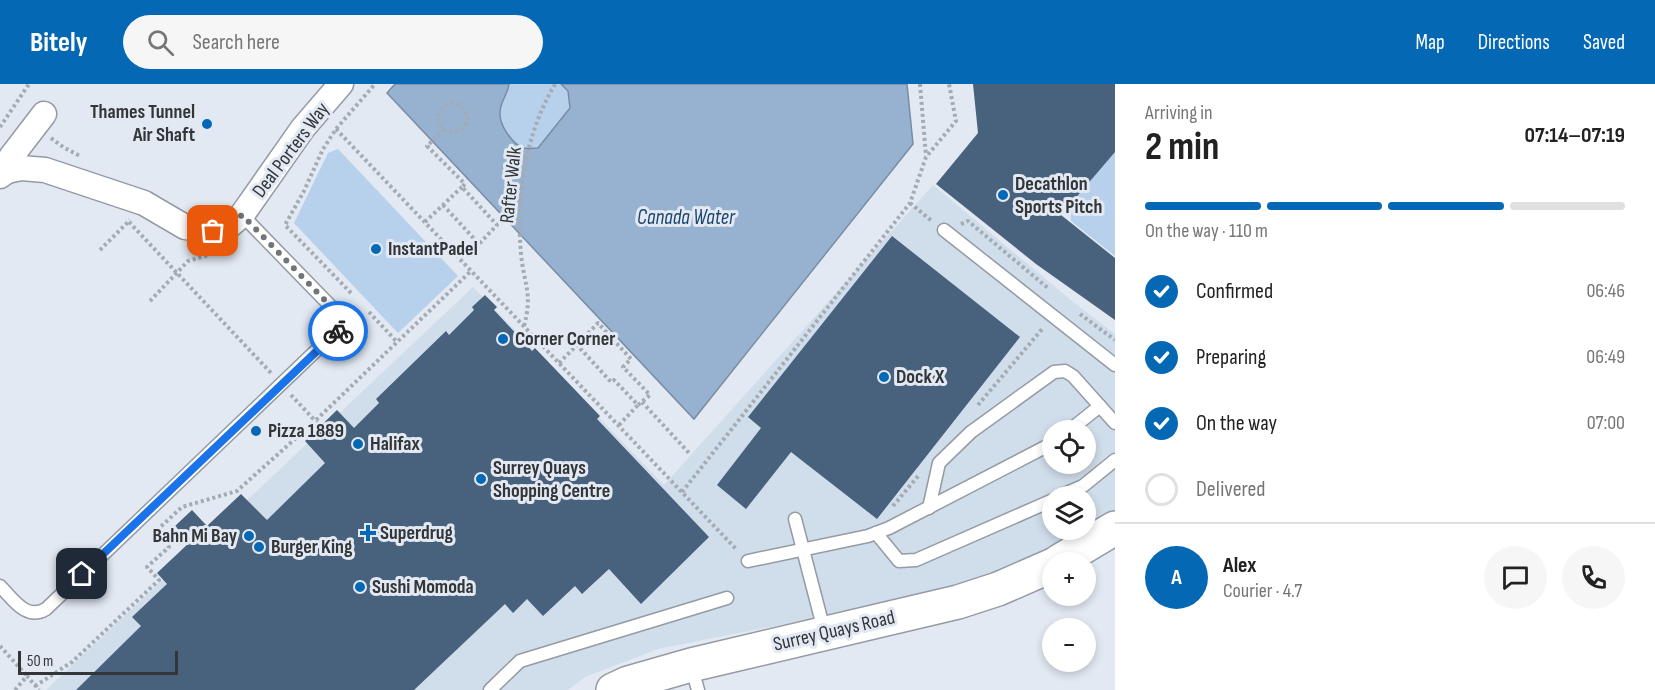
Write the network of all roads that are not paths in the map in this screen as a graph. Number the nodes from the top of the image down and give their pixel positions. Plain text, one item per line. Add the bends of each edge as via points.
1 (341, 84) edge
2 (44, 114) dead end
3 (3, 173) edge
4 (242, 215) junction
5 (944, 230) dead end
6 (1115, 365) edge
7 (1100, 406) junction
8 (1082, 420) edge
9 (1115, 423) edge
10 (1042, 449) edge
11 (1115, 460) edge
12 (1083, 486) edge
13 (1042, 505) edge
14 (928, 508) junction
15 (795, 519) dead end
16 (1115, 528) edge
17 (876, 533) junction
18 (803, 548) junction
19 (1075, 552) edge
20 (748, 561) road end
21 (1042, 570) edge
22 (0, 586) edge
23 (727, 598) dead end
24 (825, 634) junction
25 (695, 677) edge
26 (490, 690) edge
27 (613, 690) edge

1 - 4 street, Deal Porters Way via 303,128
2 - 3 street, Deal Porters Way
3 - 4 street, Deal Porters Way via 28,167 45,170 144,203 185,227 213,231
4 - 22 lane via 346,322 46,609 39,613 24,611
5 - 6 lane
7 - 8 lane
7 - 9 lane
7 - 14 lane via 1073,376 1065,371 1054,372 971,432 939,463
10 - 14 lane
11 - 12 lane
13 - 17 lane via 916,560 899,561
14 - 17 lane
15 - 18 lane
16 - 19 street
17 - 18 lane
18 - 20 lane
18 - 24 lane
21 - 24 street, Surrey Quays Road via 958,602
23 - 26 lane via 520,661
24 - 25 street, Surrey Quays Road
25 - 27 street, Surrey Quays Road via 628,683

